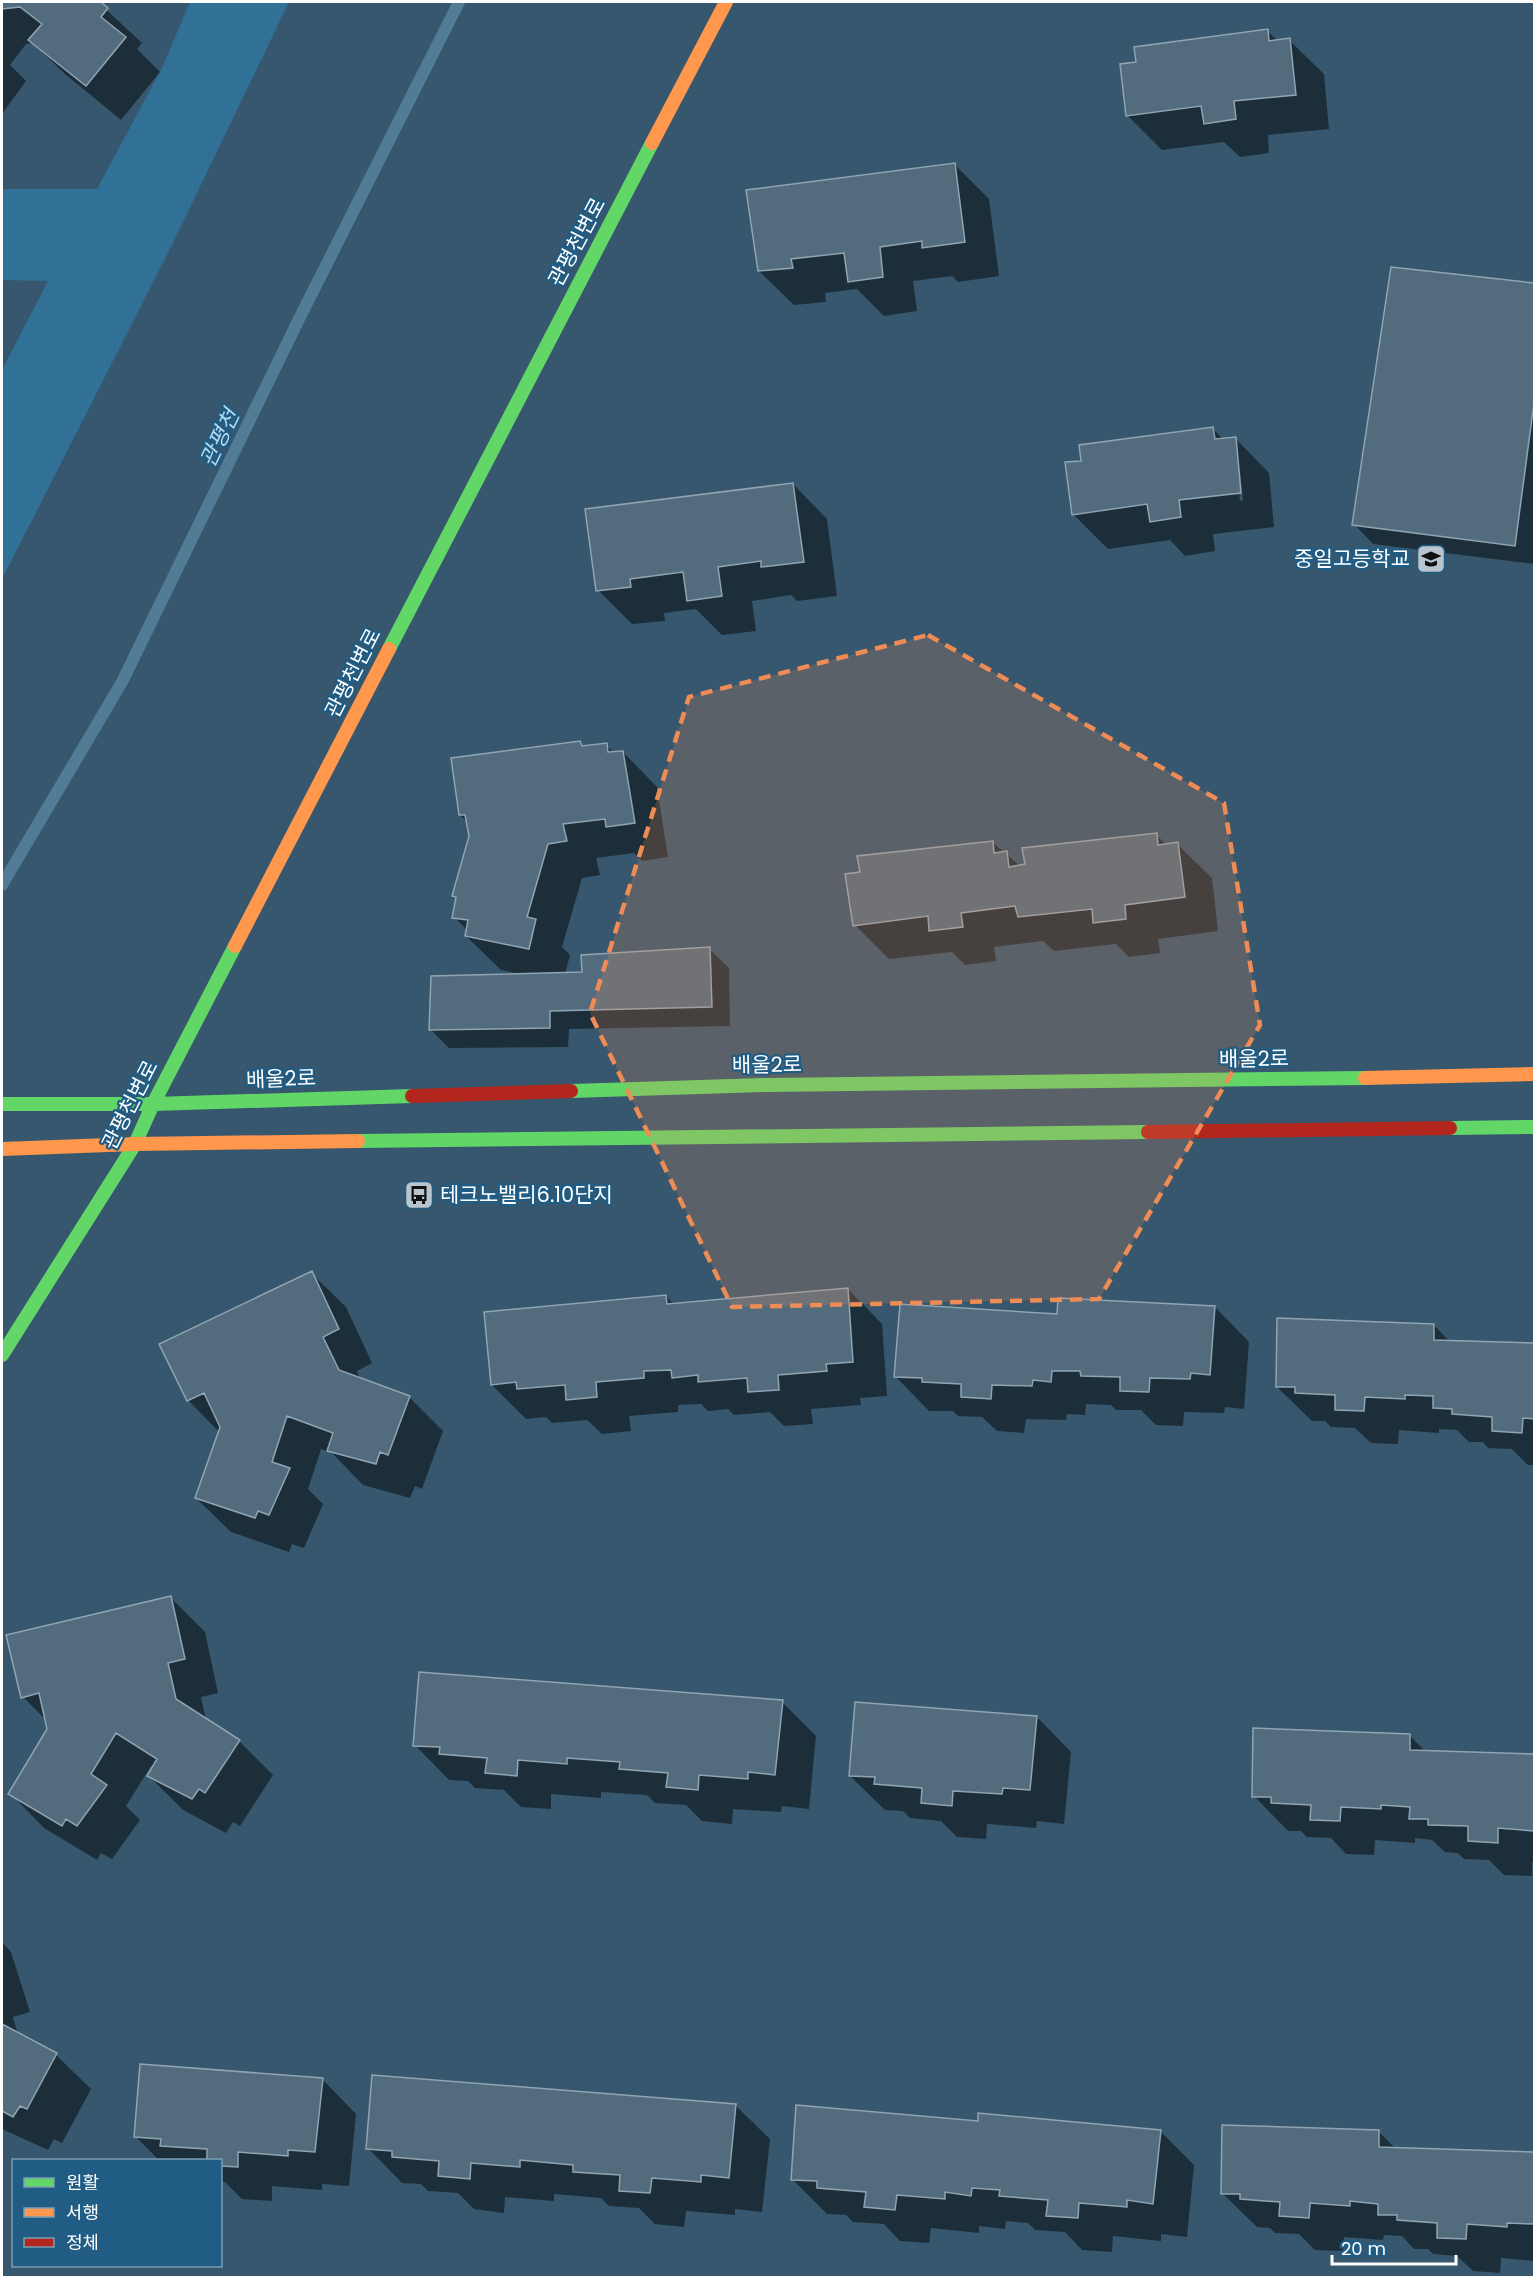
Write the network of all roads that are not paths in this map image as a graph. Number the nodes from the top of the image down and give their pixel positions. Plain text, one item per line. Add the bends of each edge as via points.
1 (726, 2) edge
2 (1534, 1074) edge
3 (2, 1104) edge
4 (153, 1104) junction
5 (1534, 1127) edge
6 (135, 1144) junction
7 (2, 1149) edge
8 (2, 1355) edge

1 - 4 main road, 관평천변로
2 - 4 main road, 배울2로 via 767,1085
3 - 4 main road, 배울2로
4 - 6 main road, 관평천변로
5 - 6 main road
6 - 7 main road
6 - 8 main road, 관평천변로

